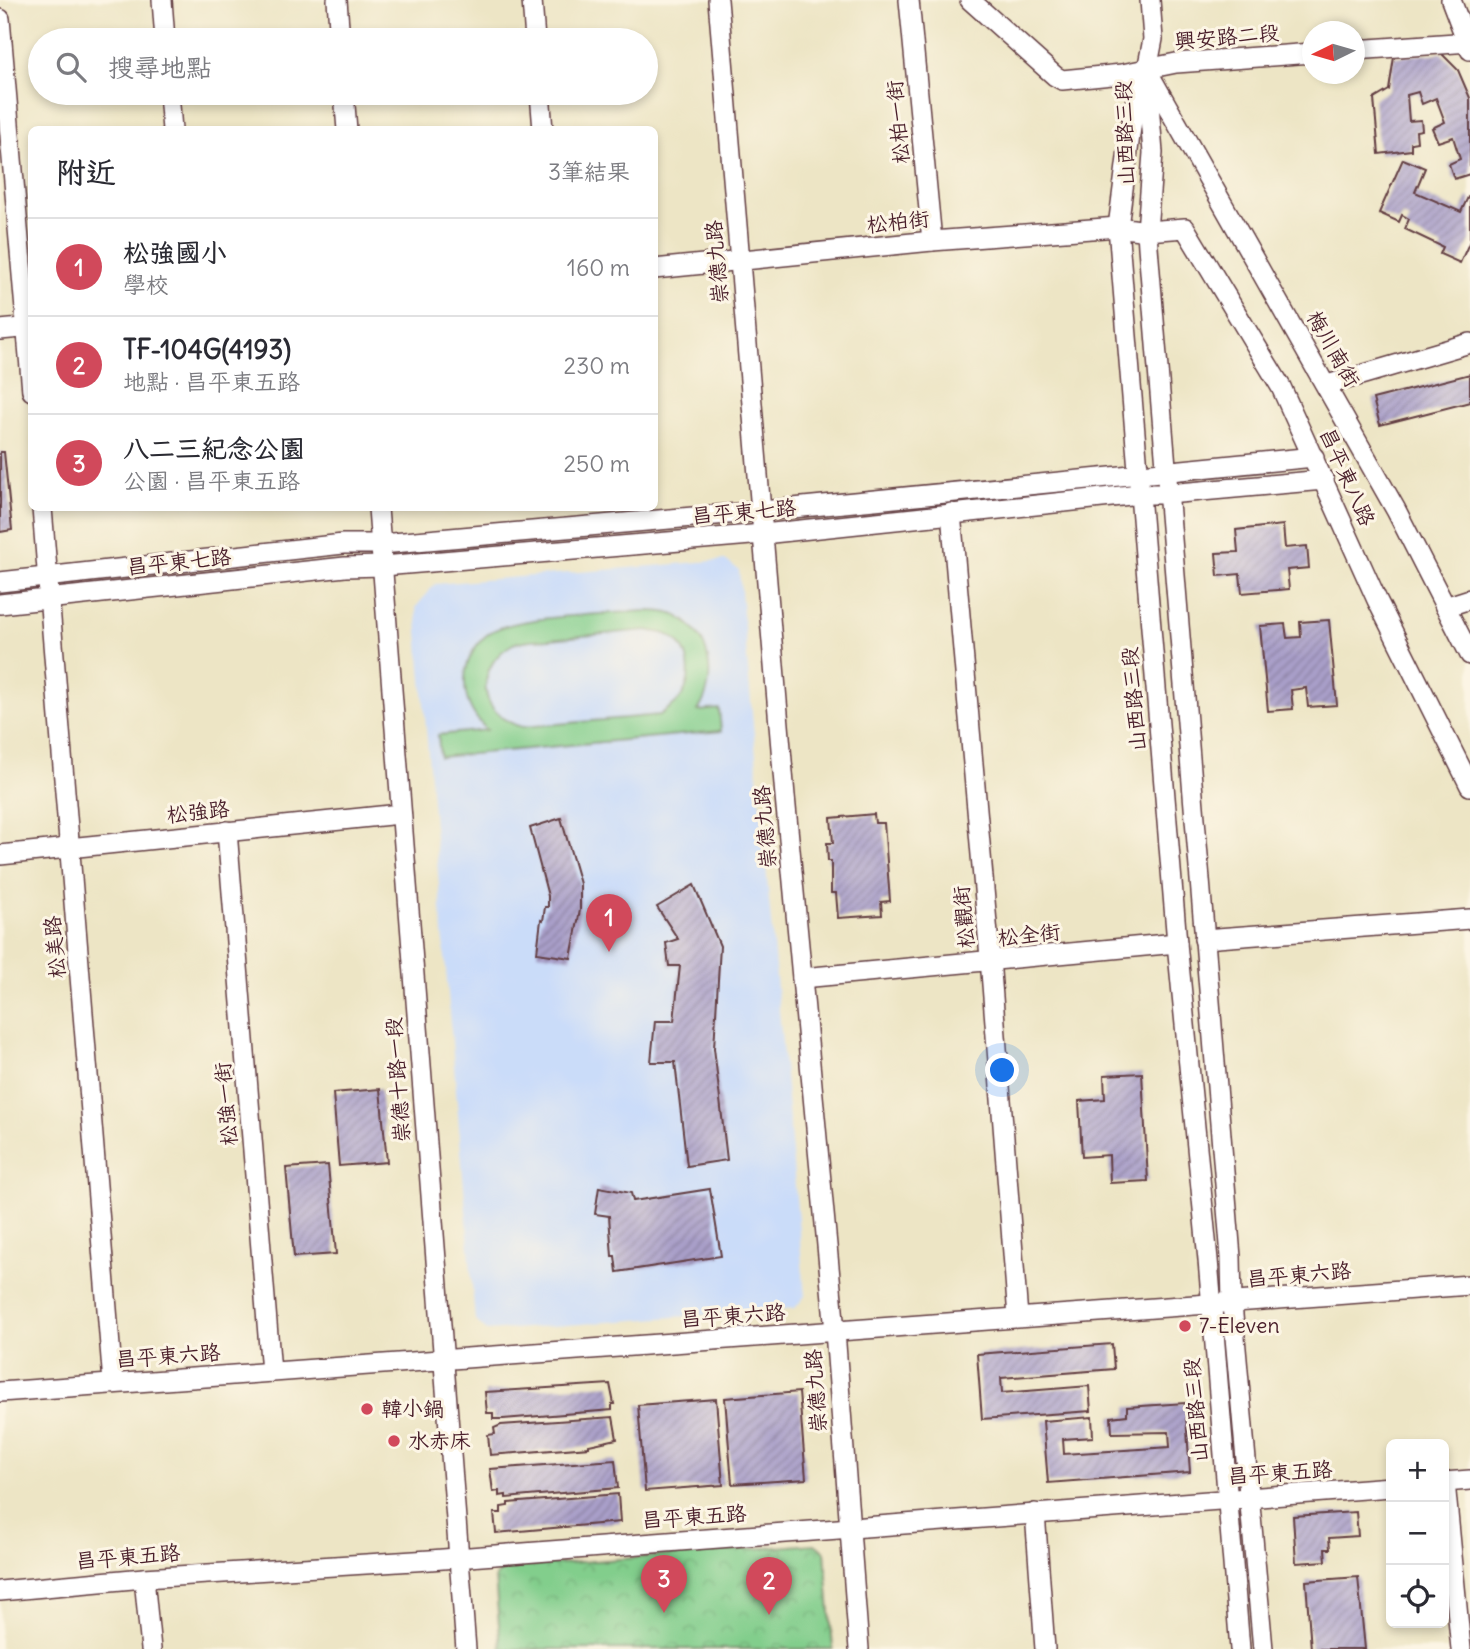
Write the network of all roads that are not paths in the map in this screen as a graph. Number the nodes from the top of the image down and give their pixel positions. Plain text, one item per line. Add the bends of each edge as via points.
1 (162, 0) edge
2 (337, 0) edge
3 (532, 0) edge
4 (718, 0) edge
5 (909, 0) edge
6 (970, 0) edge
7 (1150, 0) edge
8 (1451, 0) edge
9 (0, 19) edge
10 (164, 28) edge
11 (339, 28) edge
12 (534, 28) edge
13 (1469, 45) edge
14 (1365, 50) edge
15 (1302, 55) edge
16 (1147, 70) junction
17 (170, 105) edge
18 (345, 105) edge
19 (541, 105) edge
20 (172, 126) edge
21 (347, 126) edge
22 (543, 126) edge
23 (1118, 227) junction
24 (1147, 231) junction
25 (932, 241) junction
26 (740, 262) junction
27 (658, 269) edge
28 (28, 316) edge
29 (28, 327) edge
30 (0, 330) edge
31 (1470, 343) edge
32 (1327, 385) junction
33 (1314, 457) junction
34 (1166, 470) junction
35 (1138, 473) junction
36 (1324, 480) junction
37 (1140, 494) junction
38 (1168, 494) junction
39 (762, 510) junction
40 (42, 511) edge
41 (378, 511) edge
42 (951, 513) junction
43 (763, 534) junction
44 (381, 544) junction
45 (383, 566) junction
46 (48, 577) junction
47 (0, 582) edge
48 (50, 599) junction
49 (1470, 599) edge
50 (0, 604) edge
51 (1445, 607) junction
52 (1470, 655) edge
53 (1470, 786) edge
54 (400, 814) junction
55 (227, 831) junction
56 (70, 848) junction
57 (0, 855) edge
58 (1470, 919) edge
59 (1204, 939) junction
60 (1177, 943) junction
61 (990, 961) junction
62 (802, 978) junction
63 (1470, 1285) edge
64 (1232, 1304) junction
65 (1210, 1305) junction
66 (1018, 1317) junction
67 (835, 1331) junction
68 (443, 1360) junction
69 (271, 1372) junction
70 (113, 1383) junction
71 (0, 1392) edge
72 (1470, 1480) edge
73 (1449, 1482) edge
74 (1386, 1487) edge
75 (1250, 1498) junction
76 (1227, 1500) junction
77 (1446, 1502) edge
78 (1035, 1513) junction
79 (848, 1529) junction
80 (458, 1558) junction
81 (144, 1578) junction
82 (0, 1591) edge
83 (150, 1649) edge
84 (466, 1649) edge
85 (859, 1649) edge
86 (1045, 1649) edge
87 (1240, 1649) edge
88 (1263, 1649) edge
89 (1461, 1649) edge

1 - 10 street
2 - 11 street
3 - 12 street
4 - 26 street, 崇德九路
5 - 25 street, 松柏一街
6 - 16 street via 1062,80
7 - 16 street via 1153,39
8 - 13 street
9 - 28 street
13 - 14 street
15 - 16 street, 興安路二段 via 1176,63
16 - 23 street, 山西路三段 via 1133,113
16 - 24 street, 山西路三段 via 1153,153
16 - 32 street, 梅川南街
17 - 20 street
18 - 21 street
19 - 22 street
23 - 24 street, 松柏街
23 - 25 street, 松柏街
23 - 35 street, 山西路三段
24 - 33 street, 昌平東八路 via 1185,228 1281,387
24 - 34 street, 山西路三段
25 - 26 street, 松柏街
26 - 27 street, 松柏街
26 - 39 street, 崇德九路
29 - 30 street
31 - 32 street
32 - 51 street, 梅川南街
33 - 34 street, 昌平東七路
33 - 36 street, 昌平東八路
34 - 35 street, 昌平東七路
34 - 38 street, 山西路三段
35 - 37 street, 山西路三段
35 - 39 street, 昌平東七路
36 - 38 street, 昌平東七路
36 - 53 street, 昌平東八路 via 1377,600
37 - 38 street, 昌平東七路
37 - 42 street, 昌平東七路
37 - 60 street, 山西路三段
38 - 59 street, 山西路三段
39 - 43 street, 崇德九路
39 - 44 street, 昌平東七路
40 - 46 street, 松美路
41 - 44 street, 崇德十路一段
42 - 43 street, 昌平東七路
42 - 61 street, 松觀街
43 - 45 street, 昌平東七路
43 - 62 street, 崇德九路
44 - 45 street, 崇德十路一段
44 - 46 street, 昌平東七路 via 343,544
45 - 48 street, 昌平東七路
45 - 54 street, 崇德十路一段
46 - 47 street, 昌平東七路
46 - 48 street, 松美路
48 - 50 street, 昌平東七路
48 - 56 street, 松美路
49 - 51 street
51 - 52 street, 梅川南街
54 - 55 street, 松強路
54 - 68 street, 崇德十路一段
55 - 56 street, 松強路
55 - 69 street, 松強一街
56 - 57 street, 松強路
56 - 70 street, 松美路
58 - 59 street
59 - 64 street, 山西路三段
60 - 61 street, 松全街
60 - 65 street, 山西路三段
61 - 62 street, 松全街
61 - 66 street, 松觀街
62 - 67 street, 崇德九路
63 - 64 street, 昌平東六路
64 - 65 street, 昌平東六路
64 - 75 street, 山西路三段
65 - 66 street, 昌平東六路
65 - 76 street, 山西路三段
66 - 67 street, 昌平東六路
67 - 68 street, 昌平東六路
67 - 79 street, 崇德九路
68 - 69 street, 昌平東六路
68 - 80 street, 崇德十路一段
69 - 70 street, 昌平東六路
70 - 71 street, 昌平東六路
72 - 73 street
74 - 75 street, 昌平東五路
75 - 76 street, 昌平東五路
75 - 88 street, 山西路三段
76 - 78 street, 昌平東五路
76 - 87 street, 山西路三段
77 - 89 street
78 - 79 street, 昌平東五路
78 - 86 street
79 - 80 street, 昌平東五路
79 - 85 street, 崇德九路
80 - 81 street, 昌平東五路
80 - 84 street, 崇德十路一段
81 - 82 street, 昌平東五路
81 - 83 street

